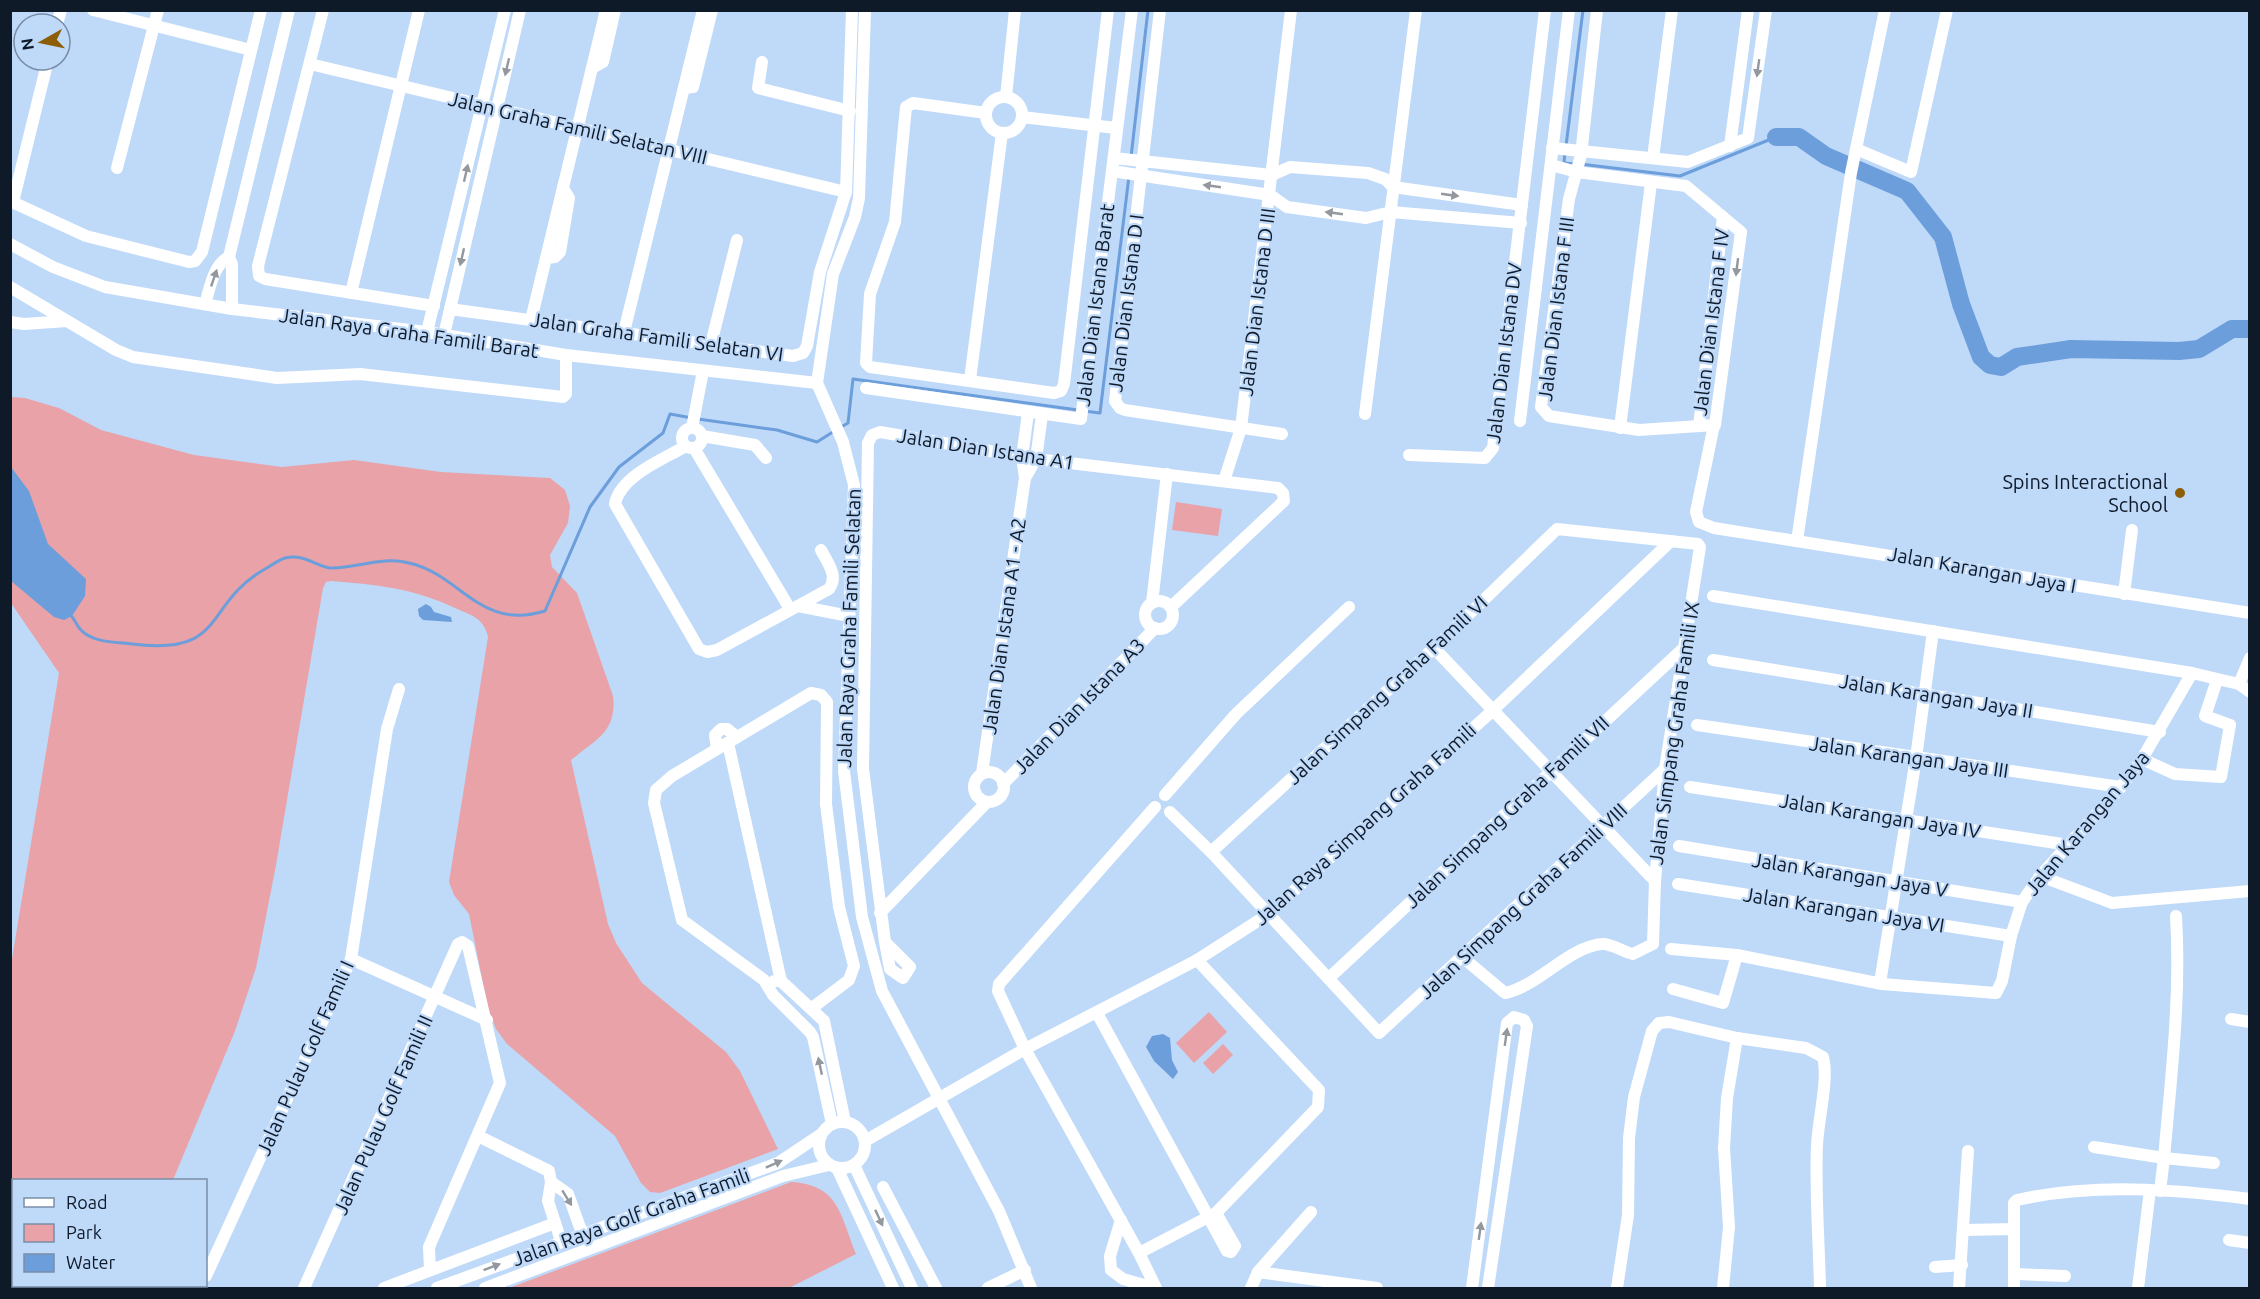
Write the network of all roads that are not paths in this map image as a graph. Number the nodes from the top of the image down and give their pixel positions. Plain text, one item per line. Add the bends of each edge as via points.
1 (93, 10) edge
2 (158, 10) edge
3 (261, 10) edge
4 (289, 10) edge
5 (323, 10) edge
6 (419, 10) edge
7 (505, 10) edge
8 (520, 10) edge
9 (606, 10) edge
10 (615, 10) edge
11 (703, 10) edge
12 (712, 10) edge
13 (852, 10) edge
14 (865, 10) edge
15 (1015, 10) edge
16 (1108, 10) edge
17 (1132, 10) edge
18 (1160, 10) edge
19 (1291, 10) edge
20 (1416, 10) edge
21 (1545, 10) edge
22 (1569, 10) edge
23 (1597, 10) edge
24 (1672, 10) edge
25 (1748, 10) edge
26 (1766, 10) edge
27 (1885, 10) edge
28 (1947, 10) edge
29 (154, 26) junction
30 (251, 50) junction
31 (762, 62) dead end
32 (310, 64) junction
33 (592, 68) junction
34 (45, 72) edge
35 (401, 85) junction
36 (684, 88) junction
37 (1006, 97) junction
38 (482, 105) junction
39 (497, 108) junction
40 (850, 111) junction
41 (986, 113) junction
42 (1022, 117) junction
43 (1094, 126) junction
44 (578, 128) junction
45 (1116, 128) junction
46 (1002, 133) junction
47 (1730, 146) junction
48 (669, 149) junction
49 (1555, 149) junction
50 (1579, 153) junction
51 (1855, 154) junction
52 (1653, 158) junction
53 (1141, 161) junction
54 (1116, 165) junction
55 (1551, 165) junction
56 (117, 168) dead end
57 (1578, 171) junction
58 (1138, 175) junction
59 (1272, 175) junction
60 (1651, 183) junction
61 (1392, 187) junction
62 (846, 192) junction
63 (1270, 195) junction
64 (12, 201) edge
65 (1391, 212) junction
66 (1521, 214) junction
67 (1723, 217) junction
68 (1544, 219) junction
69 (737, 240) dead end
70 (10, 244) edge
71 (229, 257) junction
72 (10, 287) edge
73 (351, 292) junction
74 (205, 304) junction
75 (434, 306) junction
76 (232, 309) junction
77 (450, 309) junction
78 (531, 320) junction
79 (67, 321) junction
80 (10, 322) edge
81 (427, 332) junction
82 (624, 332) junction
83 (444, 335) junction
84 (711, 344) junction
85 (566, 355) junction
86 (703, 371) junction
87 (970, 380) junction
88 (817, 383) junction
89 (866, 388) dead end
90 (1028, 413) junction
91 (1365, 414) dead end
92 (1042, 415) junction
93 (1520, 421) dead end
94 (1715, 423) junction
95 (1699, 426) junction
96 (1241, 428) junction
97 (1620, 428) junction
98 (696, 430) junction
99 (1282, 434) dead end
100 (690, 447) junction
101 (1408, 455) dead end
102 (1022, 457) junction
103 (766, 458) dead end
104 (1036, 459) junction
105 (1167, 474) junction
106 (1025, 478) junction
107 (1224, 482) junction
108 (1561, 528) joint
109 (2132, 530) dead end
110 (1671, 541) junction
111 (1797, 541) junction
112 (821, 550) dead end
113 (2124, 594) junction
114 (1713, 596) dead end
115 (1152, 603) junction
116 (1171, 607) junction
117 (1349, 607) dead end
118 (794, 608) junction
119 (2250, 614) edge
120 (849, 616) junction
121 (1155, 628) junction
122 (1933, 631) junction
123 (1686, 646) junction
124 (1434, 648) junction
125 (2250, 658) edge
126 (1713, 660) dead end
127 (2192, 673) junction
128 (2217, 680) junction
129 (2244, 688) edge
130 (399, 689) dead end
131 (1923, 694) junction
132 (1491, 712) junction
133 (1697, 725) dead end
134 (2160, 732) junction
135 (732, 740) junction
136 (1916, 758) junction
137 (2142, 759) junction
138 (1665, 769) junction
139 (1549, 771) junction
140 (982, 773) junction
141 (1003, 784) junction
142 (1690, 787) dead end
143 (2121, 787) junction
144 (1165, 795) junction
145 (987, 802) junction
146 (1155, 807) junction
147 (1170, 812) junction
148 (1906, 820) junction
149 (1603, 826) junction
150 (2069, 845) junction
151 (1679, 846) dead end
152 (1211, 852) junction
153 (2040, 876) junction
154 (1655, 881) junction
155 (1895, 883) junction
156 (1678, 884) dead end
157 (2250, 891) edge
158 (2022, 902) junction
159 (880, 913) junction
160 (1267, 915) junction
161 (2176, 916) dead end
162 (1890, 917) junction
163 (2011, 936) junction
164 (885, 942) dead end
165 (1671, 949) dead end
166 (1737, 955) junction
167 (1461, 956) junction
168 (351, 959) junction
169 (1197, 960) junction
170 (1329, 978) junction
171 (764, 980) junction
172 (782, 981) junction
173 (1880, 983) junction
174 (1673, 989) dead end
175 (773, 995) junction
176 (436, 997) junction
177 (813, 1008) junction
178 (1097, 1013) junction
179 (487, 1020) junction
180 (2231, 1020) dead end
181 (2250, 1022) edge
182 (1737, 1038) junction
183 (1025, 1049) junction
184 (937, 1098) junction
185 (845, 1122) junction
186 (832, 1124) junction
187 (820, 1135) junction
188 (478, 1136) junction
189 (865, 1141) junction
190 (2094, 1148) dead end
191 (1968, 1150) dead end
192 (2164, 1158) junction
193 (2214, 1163) dead end
194 (854, 1165) junction
195 (833, 1167) junction
196 (551, 1182) junction
197 (883, 1187) dead end
198 (2155, 1190) junction
199 (2250, 1199) edge
200 (1311, 1212) dead end
201 (1213, 1216) junction
202 (1121, 1220) junction
203 (555, 1223) junction
204 (2014, 1229) junction
205 (1964, 1230) junction
206 (582, 1233) junction
207 (2229, 1240) dead end
208 (561, 1241) junction
209 (2250, 1243) edge
210 (1139, 1253) junction
211 (1962, 1264) junction
212 (1935, 1267) dead end
213 (430, 1270) junction
214 (1025, 1270) junction
215 (1258, 1272) junction
216 (207, 1274) edge
217 (2015, 1274) junction
218 (2066, 1276) dead end
219 (1355, 1287) edge
220 (304, 1288) edge
221 (384, 1288) edge
222 (437, 1288) edge
223 (485, 1288) edge
224 (893, 1288) edge
225 (912, 1288) edge
226 (936, 1288) edge
227 (988, 1288) edge
228 (1031, 1288) edge
229 (1155, 1288) edge
230 (1251, 1288) edge
231 (1377, 1288) edge
232 (1472, 1288) edge
233 (1488, 1288) edge
234 (1617, 1288) edge
235 (1722, 1288) edge
236 (1820, 1288) edge
237 (1959, 1288) edge
238 (2014, 1288) edge
239 (2138, 1288) edge

1 - 29 street
2 - 29 street
3 - 30 street
4 - 71 street
5 - 32 street
6 - 35 street
7 - 38 street
8 -> 39 street
9 - 33 street
10 - 33 street via 603,62
11 - 36 street
12 - 36 street via 693,87
13 - 40 street, Jalan Graha Famili Selatan VI
14 - 88 street via 859,198 833,273
15 - 37 street
16 - 43 street
17 - 45 street, Jalan Dian Istana Barat
18 - 53 street, Jalan Dian Istana D I
19 - 59 street
20 - 61 street
21 - 66 street, Jalan Dian Istana DV
22 - 49 street
23 - 50 street
24 - 52 street
25 - 47 street
26 -> 47 street via 1749,136
27 - 51 street
28 - 51 street via 1911,172
29 - 30 street
29 - 56 street
30 - 64 street via 202,252 195,261 86,236
31 - 40 street via 758,88
32 - 35 street, Jalan Graha Famili Selatan VIII
32 - 73 street via 258,273 265,279
33 - 44 street
34 - 64 street
35 - 38 street, Jalan Graha Famili Selatan VIII
35 - 73 street
36 - 48 street
37 - 41 street via 992,101
37 - 42 street via 1018,104
38 - 39 street, Jalan Graha Famili Selatan VIII
75 -> 38 street
39 - 44 street, Jalan Graha Famili Selatan VIII
39 -> 77 street
40 - 62 street, Jalan Graha Famili Selatan VI
41 - 46 street via 990,127
41 - 87 street via 913,103 906,107 895,222 870,294 865,341 866,363 870,367
42 - 43 street
42 - 46 street via 1016,129
43 - 45 street
43 - 87 street via 1061,391
44 - 48 street, Jalan Graha Famili Selatan VIII
44 - 78 street
45 - 54 street, Jalan Dian Istana Barat
46 - 87 street
47 - 52 street via 1688,162
48 - 62 street, Jalan Graha Famili Selatan VIII
48 - 82 street
49 - 50 street
49 - 55 street
50 - 52 street
50 - 57 street
51 - 111 street
53 - 54 street
53 - 58 street, Jalan Dian Istana D I
53 - 59 street
54 - 58 street
54 - 92 street, Jalan Dian Istana Barat via 1081,419
55 - 57 street, Jalan Dian Istana F IV
55 - 68 street
57 - 60 street, Jalan Dian Istana F IV
57 - 97 street, Jalan Dian Istana F III via 1569,199 1541,407 1549,416
63 -> 58 street
58 - 96 street, Jalan Dian Istana D I via 1114,401 1125,410
59 - 61 street via 1290,167 1368,173 1385,179
59 - 63 street
60 - 67 street, Jalan Dian Istana F IV via 1686,186
60 - 97 street
61 - 65 street
61 -> 66 street
62 - 84 street, Jalan Graha Famili Selatan VI via 820,272 805,351 793,356
65 -> 63 street, Jalan Dian Istana D III via 1366,218 1287,207
63 - 96 street, Jalan Dian Istana D III
65 - 66 street, Jalan Dian Istana D III
65 - 91 street
66 - 68 street
66 - 101 street, Jalan Dian Istana DV via 1491,453 1485,458
67 -> 94 street, Jalan Dian Istana F IV via 1741,235
67 - 95 street, Jalan Dian Istana F IV
68 - 93 street
69 - 84 street
70 - 74 street, Jalan Raya Graha Famili Barat via 53,267 105,287
74 -> 71 street via 217,269
71 - 76 street
72 - 79 street
73 - 75 street
74 - 76 street, Jalan Raya Graha Famili Barat
75 - 81 street
76 - 81 street, Jalan Raya Graha Famili Barat
77 - 78 street, Jalan Graha Famili Selatan VI
77 - 83 street
78 - 82 street, Jalan Graha Famili Selatan VI
79 - 80 street
79 - 85 street via 133,357 277,378 360,374 563,397
81 - 83 street, Jalan Raya Graha Famili Barat
82 - 84 street, Jalan Graha Famili Selatan VI
83 - 85 street, Jalan Raya Graha Famili Barat
85 - 86 street, Jalan Raya Graha Famili Barat
86 - 88 street, Jalan Raya Graha Famili Barat
86 - 98 street
88 - 120 street, Jalan Raya Graha Famili Selatan via 843,442 854,484
89 - 90 street, Jalan Dian Istana Barat
90 - 92 street, Jalan Dian Istana Barat
90 - 102 street, Jalan Dian Istana A1 - A2
92 - 104 street, Jalan Dian Istana A1 - A2
94 - 95 street, Jalan Dian Istana F III
94 - 111 street, Jalan Karangan Jaya I via 1696,512 1699,522 1714,528
95 - 97 street, Jalan Dian Istana F III via 1657,431
96 - 99 street, Jalan Dian Istana D I
96 - 107 street, Jalan Dian Istana D III
98 - 100 street via 699,445
98 - 100 street via 687,429 682,437
98 - 103 street via 755,445
100 - 118 street
100 - 118 street via 632,479 621,488 615,504 694,642 707,652 717,650
102 - 104 street, Jalan Dian Istana A1
102 - 106 street, Jalan Dian Istana A1 - A2
102 - 159 street, Jalan Dian Istana A1 via 880,432 872,435 868,443 863,769
104 - 105 street, Jalan Dian Istana A1
104 - 106 street, Jalan Dian Istana A1 - A2
105 - 107 street, Jalan Dian Istana A1
105 - 115 street
106 - 140 street, Jalan Dian Istana A1 - A2
107 - 116 street, Jalan Dian Istana A1 via 1278,488 1284,501
108 - 110 street, Jalan Simpang Graha Famili IX
108 - 124 street, Jalan Simpang Graha Famili VI
109 - 113 street
110 - 123 street, Jalan Simpang Graha Famili IX via 1697,543 1700,547
110 - 132 street, Jalan Raya Simpang Graha Famili
111 - 113 street, Jalan Karangan Jaya I
112 - 118 street via 833,583
113 - 119 street, Jalan Karangan Jaya I
114 - 122 street
115 - 116 street via 1162,601
115 - 121 street via 1145,617
116 - 121 street via 1171,623
117 - 144 street via 1236,714
118 - 120 street
120 - 184 street, Jalan Raya Graha Famili Selatan via 844,771 862,917 882,991
121 - 141 street, Jalan Dian Istana A3
122 - 127 street
122 - 131 street
123 - 138 street, Jalan Simpang Graha Famili IX
123 - 139 street, Jalan Simpang Graha Famili VII
124 - 132 street
124 - 152 street, Jalan Simpang Graha Famili VI
125 - 129 street
126 - 131 street, Jalan Karangan Jaya II
127 - 128 street
127 - 134 street, Jalan Karangan Jaya
128 - 129 street
128 - 137 street via 2205,716 2230,725 2221,777 2175,774
130 - 168 street, Jalan Pulau Golf Famili I via 386,737
131 - 134 street, Jalan Karangan Jaya II
131 - 136 street
132 - 139 street
132 - 160 street, Jalan Raya Simpang Graha Famili
133 - 136 street, Jalan Karangan Jaya III
134 - 137 street, Jalan Karangan Jaya
135 - 171 street via 727,729 721,729 715,735 717,749 672,776 656,790 654,798 684,923
135 - 172 street
135 - 177 street via 811,693 821,695 827,702 826,804 839,907 854,966 849,980
136 - 143 street, Jalan Karangan Jaya III
136 - 148 street
137 - 143 street, Jalan Karangan Jaya
138 - 149 street, Jalan Simpang Graha Famili VIII
138 - 154 street, Jalan Simpang Graha Famili IX
139 - 149 street
139 - 170 street, Jalan Simpang Graha Famili VII
140 - 141 street via 998,775
140 - 145 street via 974,790
141 - 145 street via 998,800
142 - 148 street, Jalan Karangan Jaya IV
143 - 150 street, Jalan Karangan Jaya
144 - 146 street via 1158,798
144 - 147 street via 1173,802
145 - 159 street
146 - 147 street via 1159,812
146 - 183 street via 999,984 998,995
147 - 152 street
148 - 150 street, Jalan Karangan Jaya IV
148 - 155 street
149 - 154 street
149 - 167 street, Jalan Simpang Graha Famili VIII
150 - 153 street, Jalan Karangan Jaya
151 - 155 street, Jalan Karangan Jaya V
152 - 160 street
153 - 157 street via 2112,903
153 - 158 street, Jalan Karangan Jaya
154 - 167 street, Jalan Simpang Graha Famili IX via 1655,939 1650,947 1636,954 1599,944 1522,988 1505,993
155 - 158 street, Jalan Karangan Jaya V
155 - 162 street
156 - 162 street, Jalan Karangan Jaya VI
158 - 163 street, Jalan Karangan Jaya
159 - 164 street, Jalan Dian Istana A1
160 - 169 street, Jalan Raya Simpang Graha Famili
160 - 170 street
161 - 192 street via 2175,1024
162 - 163 street, Jalan Karangan Jaya VI
162 - 173 street
163 - 173 street, Jalan Karangan Jaya via 1996,993
165 - 166 street
166 - 173 street
166 - 174 street via 1723,1003
167 - 170 street, Jalan Simpang Graha Famili VIII via 1382,1033
168 - 176 street
168 - 216 street, Jalan Pulau Golf Famili I
169 - 178 street, Jalan Raya Simpang Graha Famili
169 - 201 street via 1321,1095 1318,1107
171 - 172 street
171 - 175 street
172 - 175 street
172 - 177 street
186 -> 175 street via 813,1037
176 - 179 street
176 - 179 street, Jalan Pulau Golf Famili II via 462,942 468,946
176 - 220 street, Jalan Pulau Golf Famili II
177 - 185 street via 826,1027
178 - 183 street, Jalan Raya Simpang Graha Famili
178 - 201 street
179 - 188 street via 500,1083
180 - 181 street
182 - 234 street via 1669,1022 1659,1023 1652,1030 1631,1118 1628,1215
182 - 235 street via 1724,1148 1729,1227
182 - 236 street via 1806,1048 1822,1057 1816,1166
183 - 184 street, Jalan Raya Simpang Graha Famili
183 - 202 street
184 - 189 street, Jalan Raya Simpang Graha Famili
184 - 214 street, Jalan Raya Graha Famili Selatan via 999,1211
185 - 186 street
185 - 189 street via 858,1129
186 - 187 street
187 - 195 street via 820,1155
206 -> 187 street, Jalan Raya Golf Graha Famili via 778,1163
188 - 196 street via 549,1171
188 - 213 street via 429,1248
189 - 194 street via 863,1155
190 - 192 street
191 - 205 street
192 - 193 street
192 - 198 street
194 - 195 street
194 -> 225 street
195 - 223 street, Jalan Raya Golf Graha Famili via 783,1176
195 - 224 street
196 - 203 street via 548,1201
196 -> 206 street via 568,1194
197 - 226 street
198 - 199 street
198 - 204 street via 2068,1191 2023,1198 2014,1203
198 - 239 street
200 - 215 street
201 - 210 street
202 - 210 street
202 - 229 street via 1110,1256 1111,1270 1123,1279
203 - 208 street
203 - 213 street
204 - 205 street
204 - 217 street
205 - 211 street
206 - 208 street, Jalan Raya Golf Graha Famili
207 - 209 street
222 -> 208 street, Jalan Raya Golf Graha Famili
210 - 229 street
211 - 212 street
211 - 237 street
213 - 221 street
214 - 227 street
214 - 228 street, Jalan Raya Graha Famili Selatan
215 - 219 street
215 - 230 street
217 - 218 street
217 - 238 street
219 - 231 street
232 -> 233 street via 1508,1023 1514,1017 1524,1020 1527,1026

